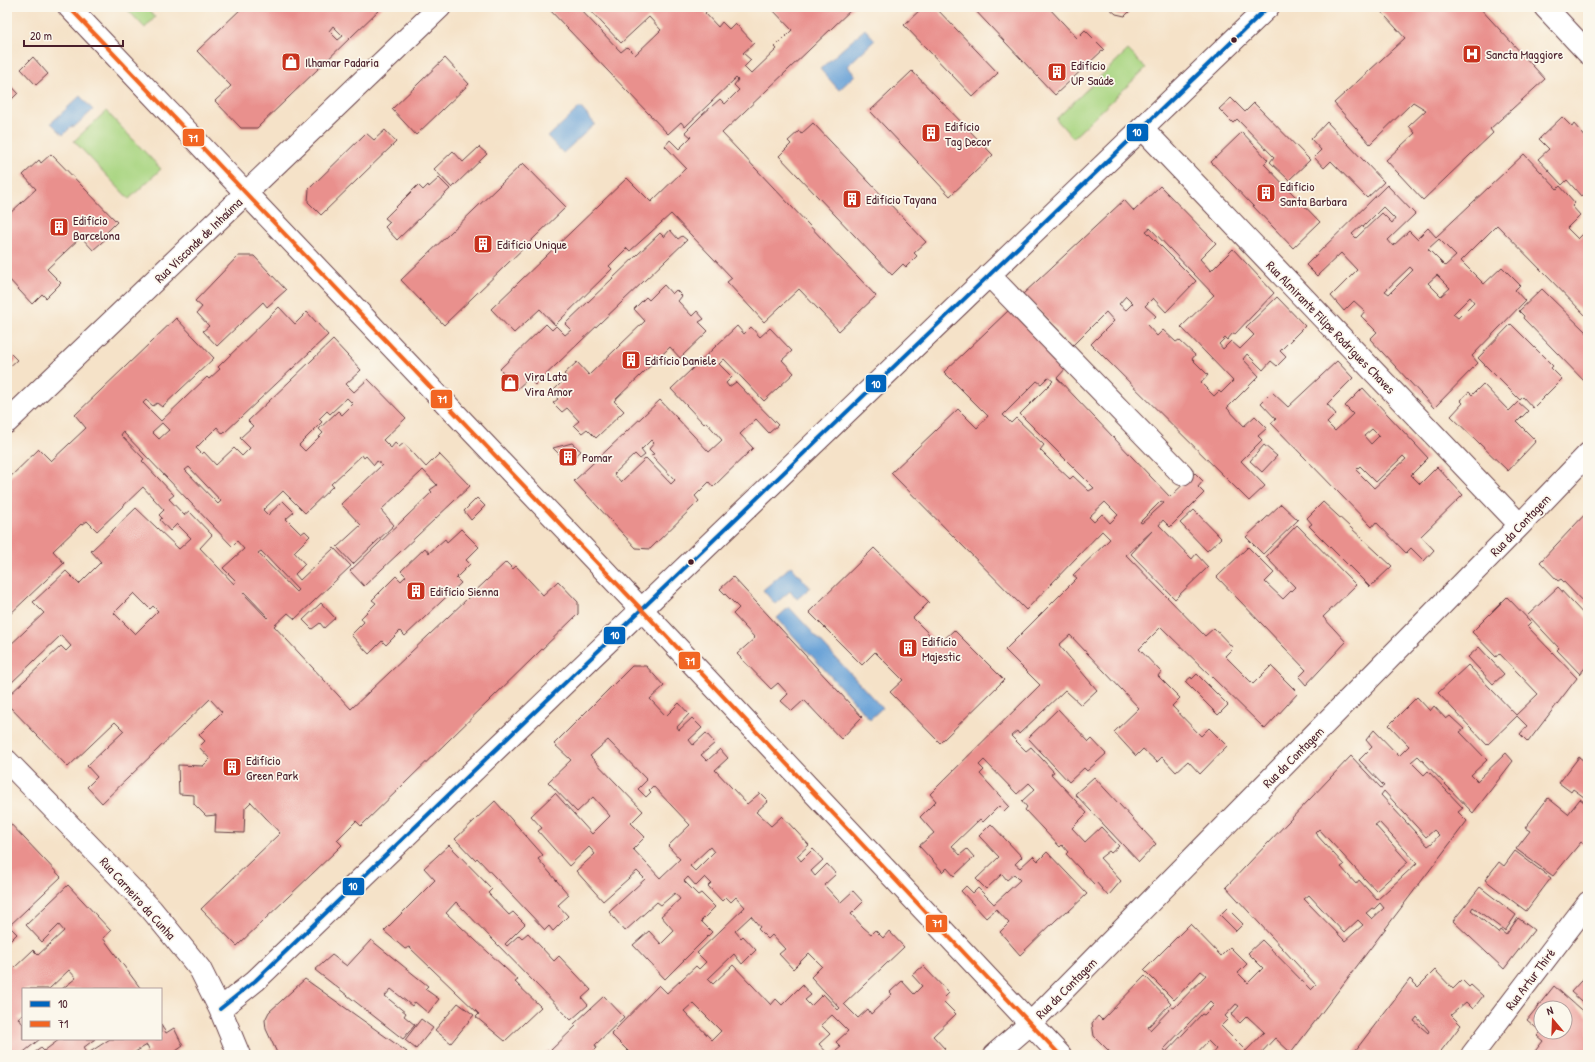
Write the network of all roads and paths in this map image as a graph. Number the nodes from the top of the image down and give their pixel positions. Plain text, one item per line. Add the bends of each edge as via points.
1 (69, 7) edge
2 (440, 7) edge
3 (1268, 7) edge
4 (1545, 7) edge
5 (1588, 53) edge
6 (1142, 128) junction
7 (246, 194) junction
8 (989, 275) junction
9 (7, 422) edge
10 (1588, 454) edge
11 (1182, 474) dead end
12 (1520, 525) junction
13 (642, 610) junction
14 (7, 761) edge
15 (1588, 903) edge
16 (220, 1009) junction
17 (1030, 1024) junction
18 (239, 1055) edge
19 (994, 1055) edge
20 (1060, 1055) edge
21 (1472, 1055) edge

1 - 7 street
2 - 7 street, Rua Visconde de Inhaúma
3 - 6 street
4 - 5 street
6 - 8 street
6 - 12 street, Rua Almirante Filipe Rodrigues Chaves
7 - 9 street, Rua Visconde de Inhaúma
7 - 13 street
8 - 11 street
8 - 13 street
10 - 12 street, Rua da Contagem
12 - 17 street, Rua da Contagem
13 - 16 street via 255,981
13 - 17 street
14 - 16 street, Rua Carneiro da Cunha via 151,908 200,969
15 - 21 street, Rua Artur Thiré
16 - 18 street, Rua Carneiro da Cunha
17 - 19 street, Rua da Contagem
17 - 20 street

